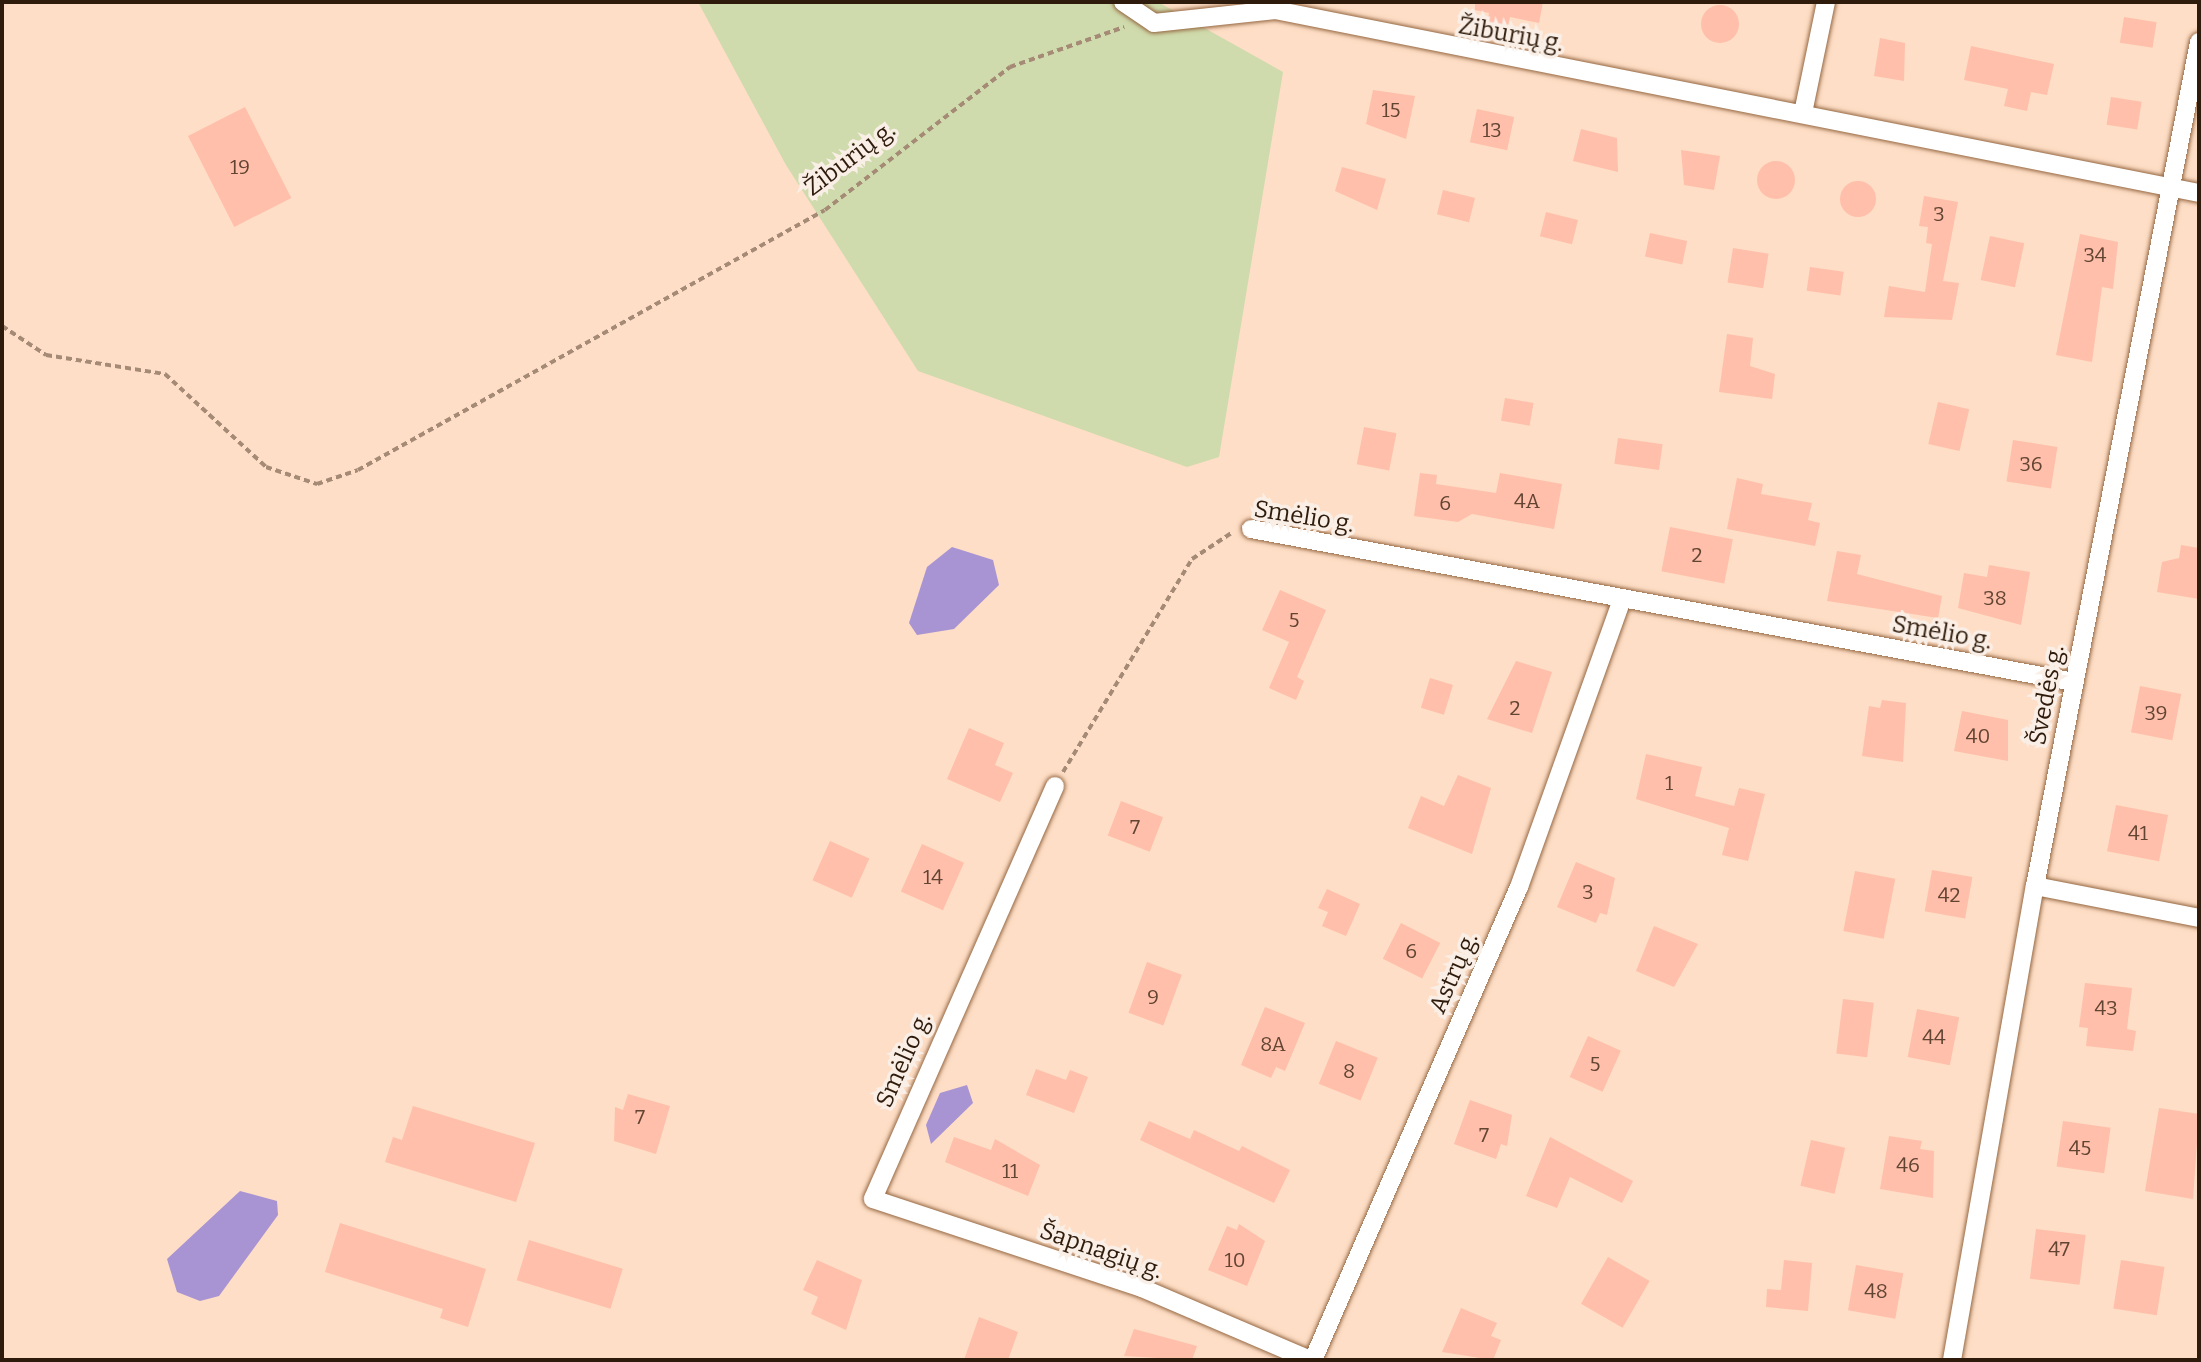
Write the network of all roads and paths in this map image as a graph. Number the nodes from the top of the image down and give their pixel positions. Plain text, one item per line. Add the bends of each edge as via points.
1 (1123, 2) edge
2 (1826, 2) edge
3 (1139, 19) junction
4 (2199, 42) edge
5 (1803, 113) junction
6 (2171, 187) junction
7 (2199, 193) edge
8 (2, 326) edge
9 (1251, 529) joint
10 (1622, 599) junction
11 (2074, 682) junction
12 (1055, 786) joint
13 (2035, 886) junction
14 (2199, 918) edge
15 (873, 1199) joint
16 (1311, 1360) edge
17 (1952, 1360) edge

1 - 3 street
2 - 5 street
3 - 5 street, Žiburių g. via 1177,23 1275,10
3 - 8 path, Žiburių g. via 1010,67 825,210 358,470 317,484 266,467 165,374 46,355
4 - 6 street, Švedės g.
5 - 6 street, Žiburių g.
6 - 7 street, Žiburių g.
6 - 11 street, Švedės g.
9 - 10 street, Smėlio g.
9 - 12 path, Smėlio g. via 1215,538 1192,559
10 - 11 street, Smėlio g.
10 - 16 street, Astrų g. via 1519,887
11 - 13 street, Švedės g.
12 - 15 street, Smėlio g.
13 - 14 street
13 - 17 street, Švedės g.
15 - 16 street, Šapnagių g. via 1142,1288

